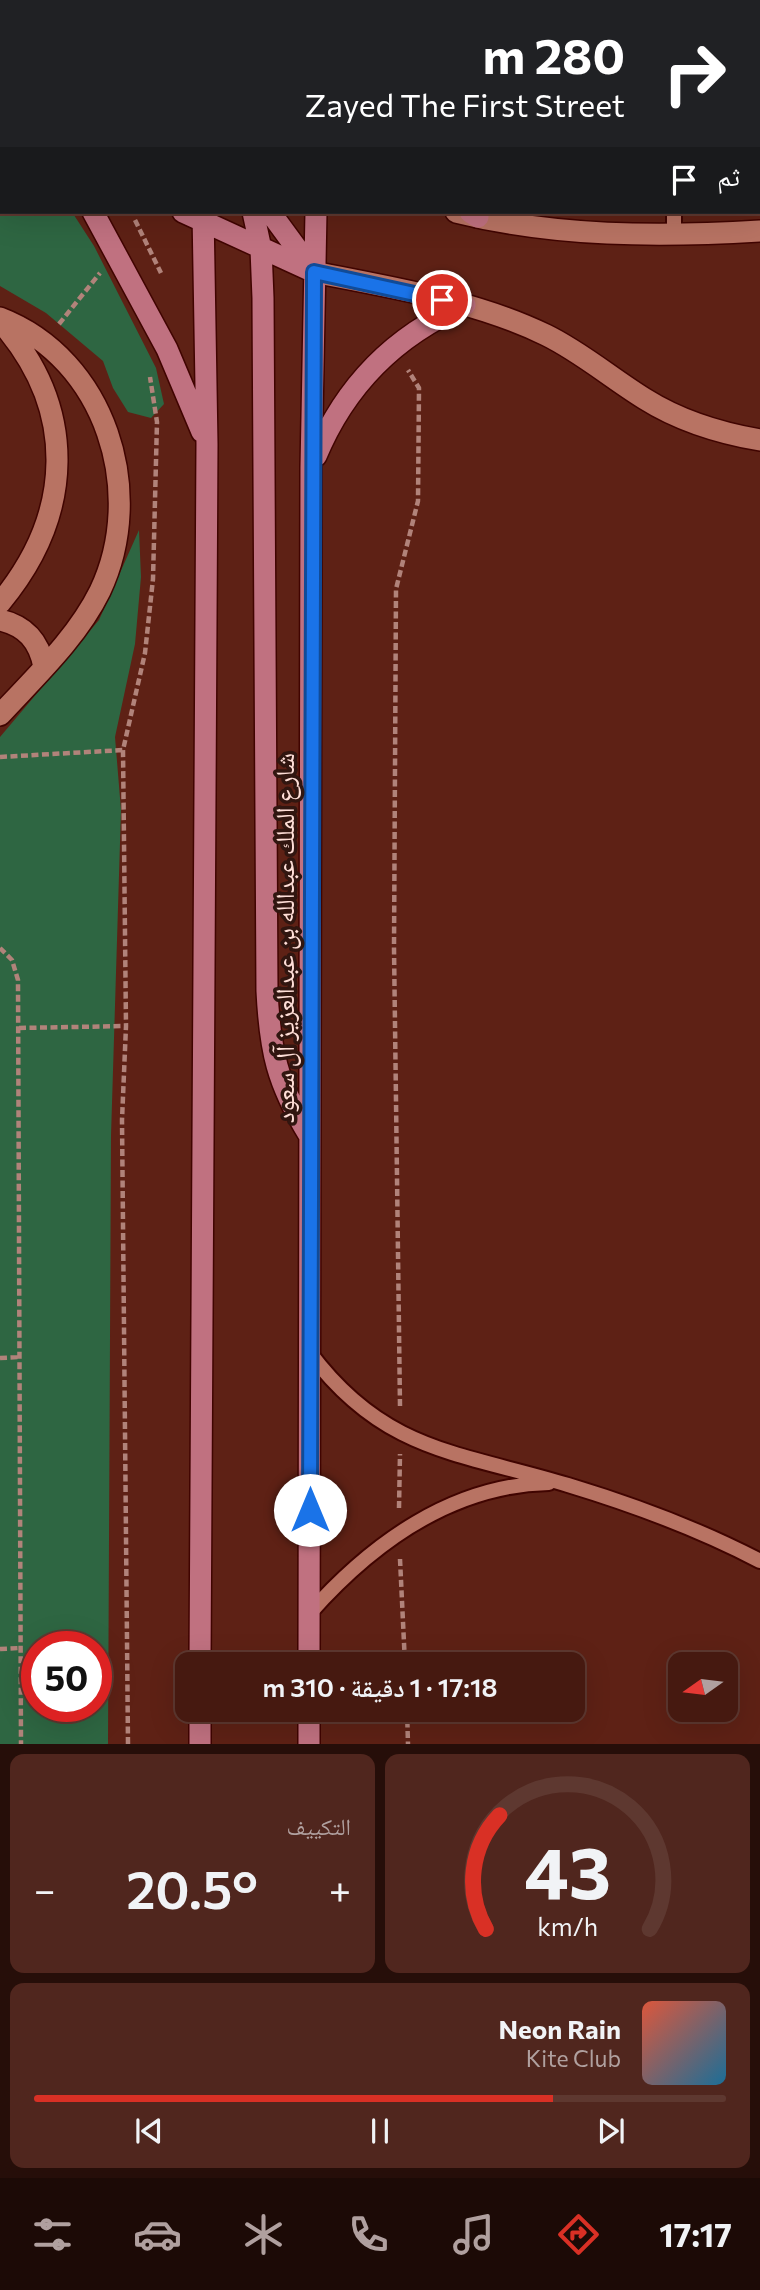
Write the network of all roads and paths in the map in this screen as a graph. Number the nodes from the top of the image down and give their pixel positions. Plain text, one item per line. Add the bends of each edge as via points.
1 (94, 214) edge
2 (253, 214) edge
3 (272, 214) edge
4 (316, 214) edge
5 (674, 214) edge
6 (474, 215) edge
7 (203, 217) edge
8 (135, 220) dead end
9 (760, 231) edge
10 (674, 234) junction
11 (261, 250) junction
12 (104, 267) dead end
13 (161, 272) dead end
14 (314, 272) junction
15 (464, 305) junction
16 (0, 319) edge
17 (44, 342) junction
18 (408, 370) dead end
19 (157, 422) dead end
20 (760, 440) edge
21 (207, 444) junction
22 (311, 468) junction
23 (0, 603) edge
24 (0, 620) edge
25 (44, 667) junction
26 (0, 715) edge
27 (123, 750) junction
28 (0, 757) edge
29 (0, 948) edge
30 (126, 1026) junction
31 (19, 1028) junction
32 (310, 1137) junction
33 (310, 1353) junction
34 (20, 1357) junction
35 (0, 1358) edge
36 (400, 1416) dead end
37 (564, 1483) junction
38 (760, 1561) edge
39 (309, 1615) junction
40 (20, 1647) junction
41 (0, 1649) edge
42 (200, 1652) edge
43 (309, 1652) edge
44 (200, 1722) edge
45 (309, 1722) edge
46 (407, 1722) edge
47 (21, 1744) edge
48 (128, 1744) edge
49 (200, 1744) edge
50 (309, 1744) edge
51 (408, 1744) edge

1 - 21 main road via 167,349
2 - 11 main road
3 - 14 main road
4 - 14 main road, شارع الملك عبدالله بن عبدالعزيز آل سعود
5 - 10 lane
6 - 10 street via 579,230
7 - 11 main road
7 - 21 main road
8 - 13 path
9 - 10 street
11 - 14 main road
11 - 32 main road via 267,991 277,1070
12 - 17 path
14 - 15 street
14 - 22 main road, شارع الملك عبدالله بن عبدالعزيز آل سعود
15 - 20 street via 548,336 675,415 706,428
15 - 22 main road via 415,331 366,373 325,434
16 - 17 street
16 - 23 street via 29,358 41,384 51,410 59,465 42,536
17 - 25 street via 68,365 101,417 118,468 120,495 116,547 104,582 86,615
18 - 36 path via 419,388 418,501 396,589 394,948
19 - 27 path via 152,591 145,653
21 - 42 main road
22 - 32 main road, شارع الملك عبدالله بن عبدالعزيز آل سعود
24 - 25 street via 26,630
25 - 26 street
27 - 28 path
27 - 30 path
29 - 31 path via 12,960 18,980
30 - 31 path
30 - 48 path via 122,1120
31 - 34 path
32 - 33 main road, شارع الملك عبدالله بن عبدالعزيز آل سعود
33 - 37 lane via 359,1407 400,1434 432,1448
33 - 39 main road, شارع الملك عبدالله بن عبدالعزيز آل سعود
34 - 35 path
34 - 40 path
37 - 38 lane via 667,1518
37 - 39 lane via 504,1488 447,1506 374,1550
39 - 43 main road, شارع الملك عبدالله بن عبدالعزيز آل سعود
40 - 41 path
40 - 47 path
44 - 49 main road
45 - 50 main road
46 - 51 path

